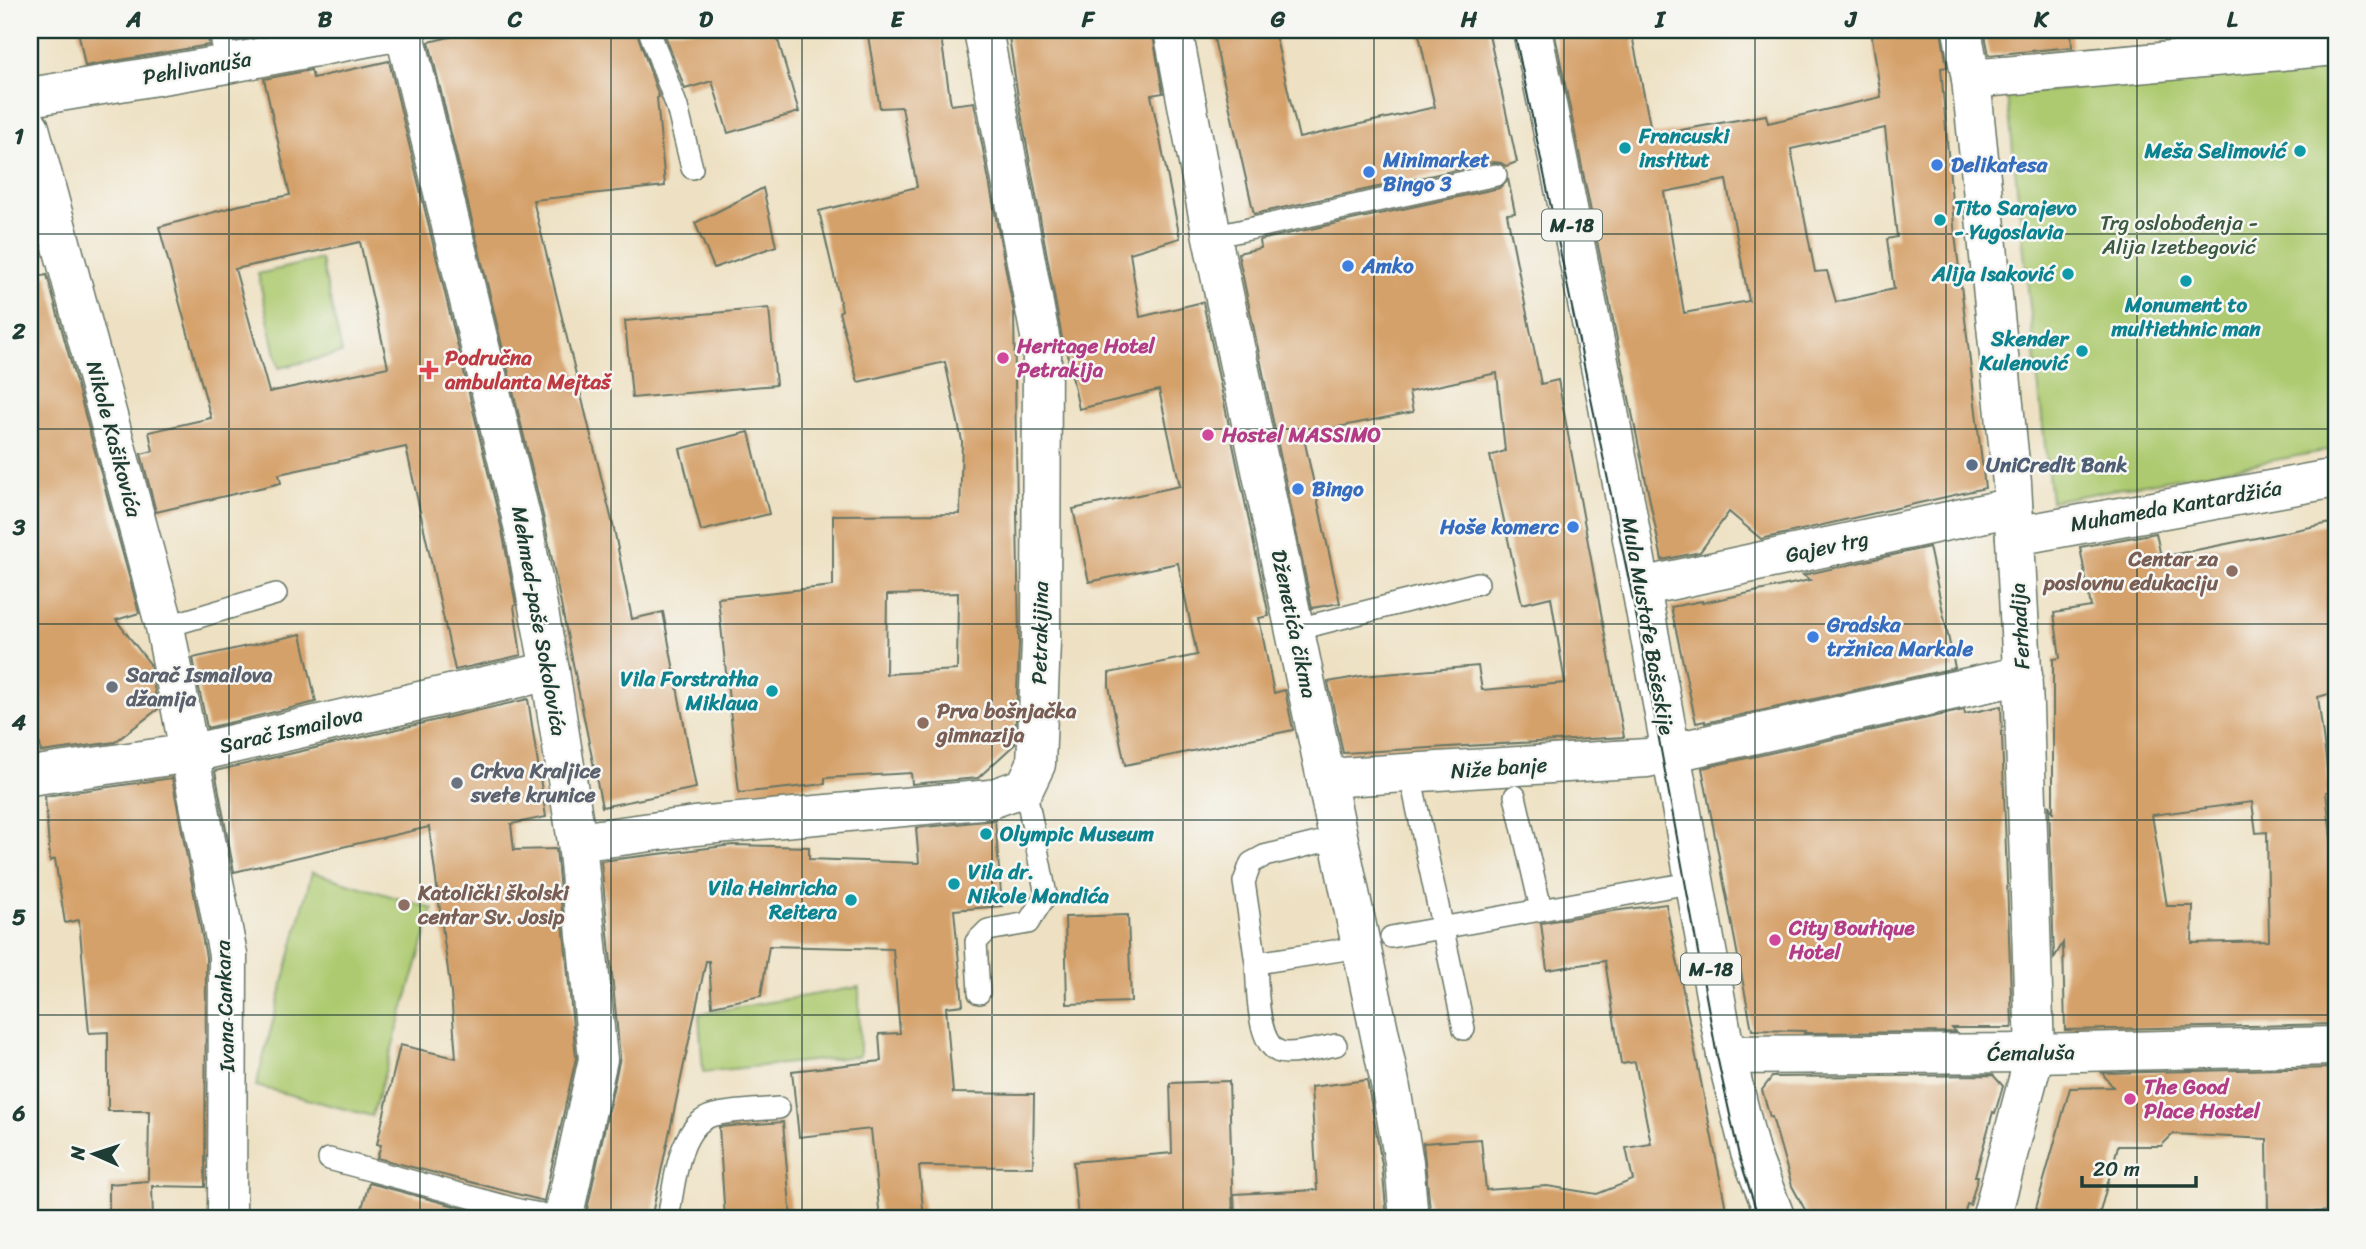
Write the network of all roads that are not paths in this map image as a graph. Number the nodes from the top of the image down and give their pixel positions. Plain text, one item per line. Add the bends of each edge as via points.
1 (405, 30) edge
2 (649, 30) edge
3 (983, 30) edge
4 (1173, 30) edge
5 (1532, 30) edge
6 (1962, 30) edge
7 (2336, 46) edge
8 (223, 47) edge
9 (1972, 79) junction
10 (30, 97) edge
11 (30, 128) edge
12 (692, 168) dead end
13 (1496, 175) dead end
14 (1212, 237) junction
15 (2336, 478) edge
16 (2014, 522) junction
17 (1478, 583) dead end
18 (1641, 587) junction
19 (276, 594) dead end
20 (165, 627) junction
21 (1294, 630) junction
22 (550, 671) junction
23 (2023, 674) junction
24 (189, 753) junction
25 (1671, 753) junction
26 (1410, 774) junction
27 (30, 776) edge
28 (1326, 778) junction
29 (1025, 787) junction
30 (1515, 796) dead end
31 (1337, 838) junction
32 (577, 842) junction
33 (1695, 883) junction
34 (1541, 909) junction
35 (1443, 927) junction
36 (1376, 942) junction
37 (1256, 963) junction
38 (979, 993) dead end
39 (1464, 1028) dead end
40 (1336, 1045) dead end
41 (2336, 1046) edge
42 (2035, 1054) junction
43 (1726, 1055) junction
44 (779, 1108) dead end
45 (329, 1159) dead end
46 (227, 1219) edge
47 (563, 1219) edge
48 (668, 1219) edge
49 (1409, 1219) edge
50 (1776, 1219) edge
51 (1991, 1219) edge

1 - 8 street, Pehlivanuša
1 - 22 street, Mehmed-paše Sokolovića via 523,525
2 - 12 lane via 677,107
3 - 29 street, Petrakijina via 1042,347 1041,642 1035,764
4 - 14 street, Dženetića čikma
5 - 18 street, Mula Mustafe Bašeskije / M-18
6 - 9 street, Ferhadija
7 - 9 street
8 - 10 street, Pehlivanuša
9 - 16 street, Ferhadija
11 - 20 street, Nikole Kašikovića
13 - 14 lane
14 - 21 street, Dženetića čikma
15 - 16 street, Muhameda Kantardžića
16 - 18 street, Gajev trg
16 - 23 street, Ferhadija
17 - 21 lane
18 - 25 street, Mula Mustafe Bašeskije / M-18
19 - 20 lane
20 - 24 street, Nikole Kašikovića
21 - 28 street, Dženetića čikma
22 - 24 street, Sarač Ismailova
22 - 32 street, Mehmed-paše Sokolovića
23 - 25 street, Niže banje
23 - 42 street, Ferhadija
24 - 27 street, Sarač Ismailova
24 - 46 street, Ivana Cankara via 228,955
25 - 26 street, Niže banje
25 - 33 street, Mula Mustafe Bašeskije / M-18
26 - 28 street, Niže banje
26 - 35 lane
28 - 31 street, Dženetića čikma
29 - 32 street via 991,799 695,826
29 - 38 lane via 1046,895 1028,923 988,930 976,942
30 - 34 lane
31 - 36 street, Dženetića čikma
31 - 37 lane via 1251,863 1244,882
32 - 47 street, Mehmed-paše Sokolovića via 598,1059
33 - 34 lane
33 - 43 street, Mula Mustafe Bašeskije / M-18
34 - 35 lane
35 - 36 lane
35 - 39 lane
36 - 37 lane
36 - 49 street, Dženetića čikma
37 - 40 lane via 1263,1036 1272,1049 1284,1054
41 - 42 street, Ćemaluša
42 - 43 street, Ćemaluša
42 - 51 street, Ferhadija
43 - 50 street, Mula Mustafe Bašeskije / M-18 via 1750,1152
44 - 48 lane via 711,1116 691,1131 680,1156
45 - 47 lane

